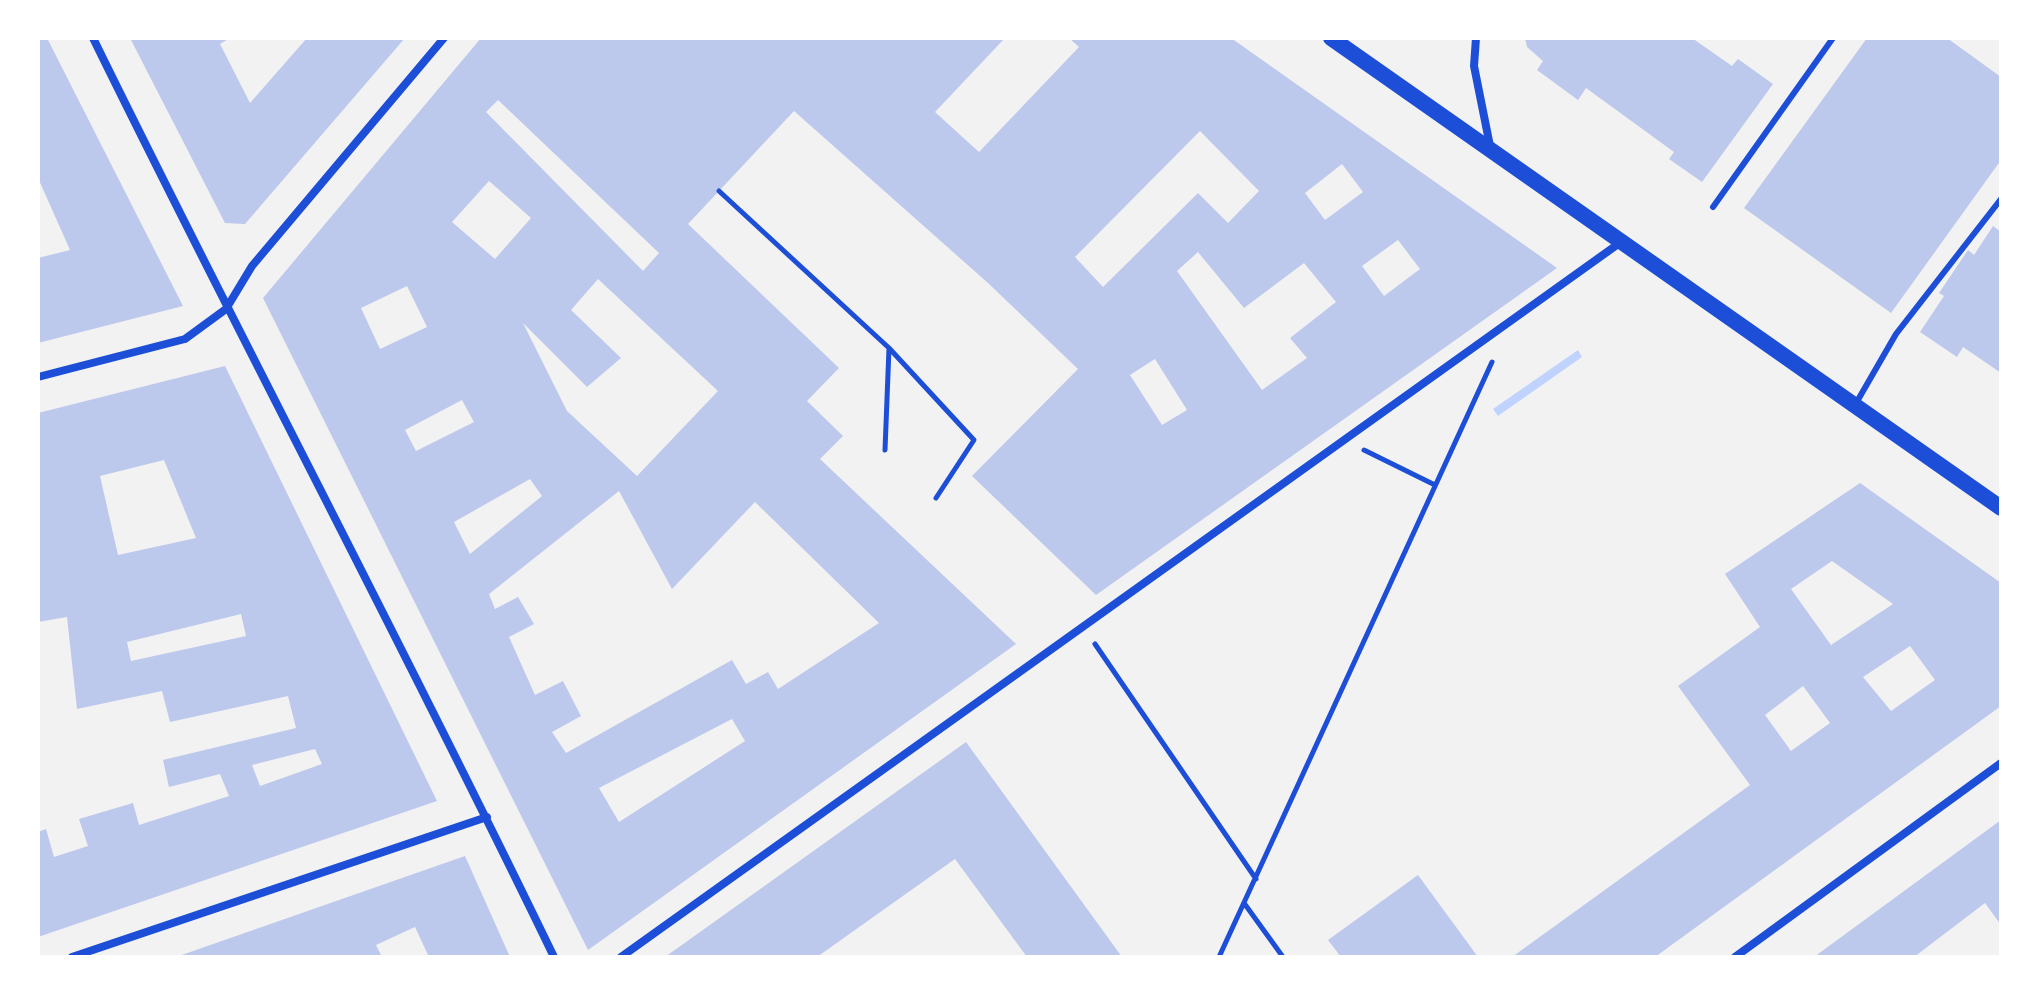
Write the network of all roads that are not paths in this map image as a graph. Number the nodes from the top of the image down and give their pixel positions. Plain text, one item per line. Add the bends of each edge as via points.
1 (93, 38) edge
2 (444, 38) edge
3 (1331, 38) edge
4 (1476, 38) edge
5 (1833, 38) edge
6 (1491, 151) junction
7 (2001, 199) edge
8 (1713, 207) dead end
9 (1991, 211) junction
10 (2001, 216) edge
11 (1621, 242) junction
12 (226, 309) junction
13 (38, 377) edge
14 (1855, 405) junction
15 (2001, 508) edge
16 (2001, 763) edge
17 (487, 817) junction
18 (72, 957) edge
19 (554, 957) edge
20 (621, 957) edge
21 (1735, 957) edge

1 - 12 street
2 - 12 street via 252,266
3 - 6 main road
4 - 6 street via 1474,66
5 - 8 lane
6 - 11 main road
7 - 9 lane
9 - 10 lane
9 - 14 lane via 1896,334
11 - 14 main road
11 - 20 street
12 - 13 street via 185,339
12 - 17 street
14 - 15 main road
16 - 21 street
17 - 18 street
17 - 19 street

